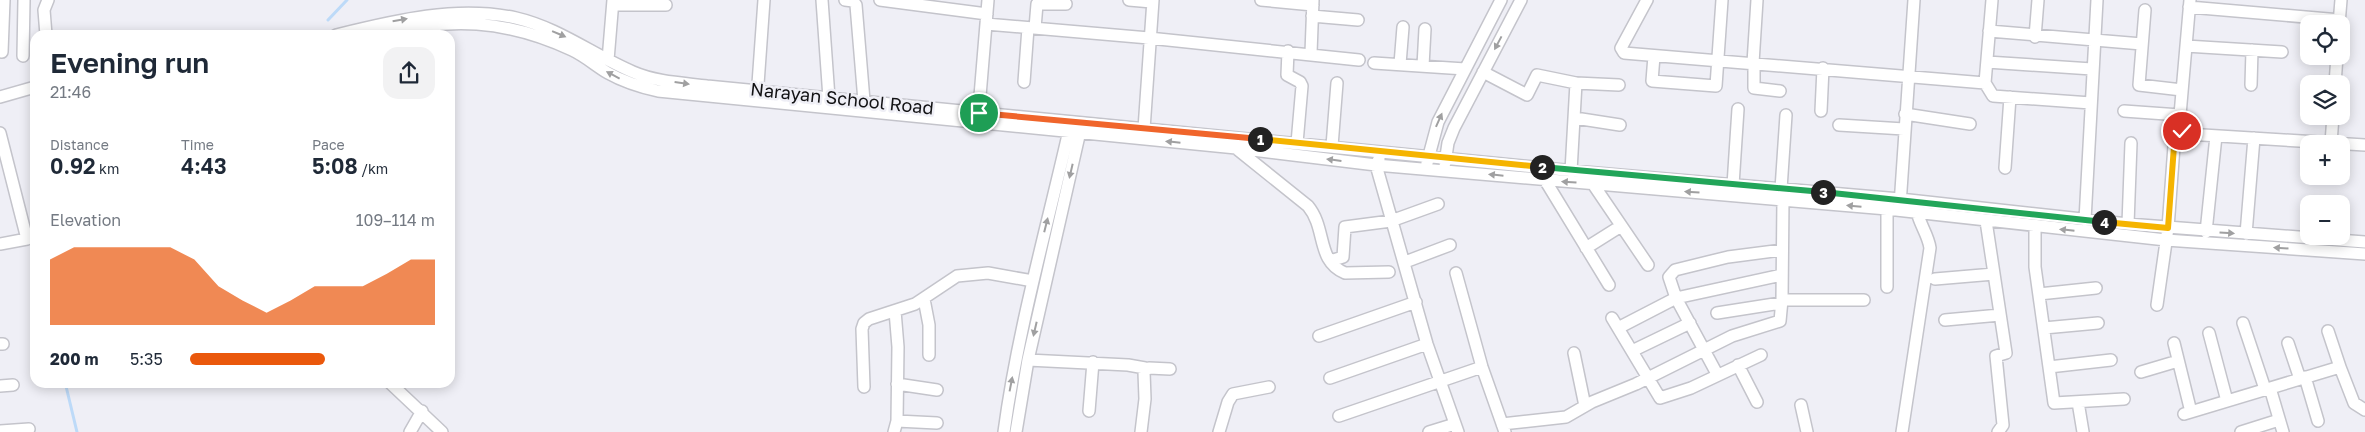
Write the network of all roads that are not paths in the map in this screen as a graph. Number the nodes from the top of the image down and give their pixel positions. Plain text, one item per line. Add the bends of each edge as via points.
1 (4, 0) edge
2 (24, 0) edge
3 (48, 0) edge
4 (764, 0) edge
5 (822, 0) edge
6 (845, 0) edge
7 (880, 0) edge
8 (988, 0) edge
9 (1129, 0) edge
10 (1261, 0) edge
11 (1501, 0) edge
12 (1521, 0) edge
13 (1647, 0) edge
14 (1722, 0) edge
15 (1757, 0) edge
16 (1914, 0) edge
17 (1992, 0) edge
18 (2038, 0) edge
19 (2096, 0) edge
20 (2341, 0) edge
21 (1153, 1) edge
22 (613, 3) edge
23 (1066, 4) dead end
24 (2190, 4) edge
25 (666, 5) dead end
26 (1313, 7) edge
27 (2145, 10) dead end
28 (2340, 15) edge
29 (2300, 17) edge
30 (986, 19) junction
31 (1358, 20) dead end
32 (1403, 27) dead end
33 (1032, 28) junction
34 (1425, 29) dead end
35 (46, 30) edge
36 (358, 30) edge
37 (406, 30) edge
38 (1990, 31) junction
39 (2035, 37) junction
40 (1149, 38) junction
41 (2094, 41) junction
42 (2142, 44) junction
43 (2186, 46) junction
44 (2252, 50) junction
45 (1288, 51) junction
46 (2, 52) dead end
47 (2282, 52) dead end
48 (1310, 53) junction
49 (23, 56) dead end
50 (1654, 56) junction
51 (608, 60) junction
52 (1359, 60) dead end
53 (1718, 60) junction
54 (1987, 62) junction
55 (1374, 63) dead end
56 (1754, 63) junction
57 (1400, 64) junction
58 (1423, 66) junction
59 (1823, 68) junction
60 (1465, 69) junction
61 (2092, 69) junction
62 (1483, 72) junction
63 (635, 73) junction
64 (1908, 75) junction
65 (1024, 82) dead end
66 (1337, 83) dead end
67 (1576, 83) junction
68 (1985, 83) junction
69 (630, 84) junction
70 (1619, 85) dead end
71 (2251, 86) dead end
72 (30, 89) edge
73 (2182, 90) junction
74 (1780, 91) dead end
75 (30, 94) edge
76 (6, 96) edge
77 (758, 96) junction
78 (2010, 97) junction
79 (829, 98) junction
80 (864, 101) junction
81 (2091, 103) junction
82 (1738, 109) dead end
83 (1821, 111) dead end
84 (2124, 111) dead end
85 (1905, 114) junction
86 (1786, 115) dead end
87 (2180, 115) junction
88 (978, 118) junction
89 (1575, 118) junction
90 (1970, 124) dead end
91 (1620, 125) dead end
92 (1839, 125) dead end
93 (1075, 128) junction
94 (1144, 129) junction
95 (1904, 129) junction
96 (0, 132) edge
97 (2184, 132) junction
98 (2216, 136) junction
99 (2254, 138) junction
100 (2300, 141) edge
101 (1297, 143) junction
102 (2131, 143) dead end
103 (2350, 144) edge
104 (2365, 145) edge
105 (1332, 146) junction
106 (1236, 148) junction
107 (1384, 152) junction
108 (1445, 157) junction
109 (1427, 161) junction
110 (1376, 164) junction
111 (2005, 168) dead end
112 (1444, 169) junction
113 (1571, 171) junction
114 (5, 176) edge
115 (1544, 180) junction
116 (1593, 184) junction
117 (1733, 185) junction
118 (1782, 194) junction
119 (1438, 204) dead end
120 (1900, 204) junction
121 (1917, 207) junction
122 (1887, 209) junction
123 (2085, 220) junction
124 (1391, 221) junction
125 (1986, 221) junction
126 (2128, 224) junction
127 (1621, 226) junction
128 (2035, 226) junction
129 (2168, 228) junction
130 (2206, 232) junction
131 (30, 234) edge
132 (2246, 234) junction
133 (30, 236) edge
134 (2166, 240) junction
135 (2365, 242) edge
136 (0, 244) edge
137 (1450, 245) dead end
138 (1586, 248) junction
139 (1782, 250) junction
140 (2365, 254) edge
141 (1330, 261) junction
142 (1405, 262) junction
143 (1648, 265) dead end
144 (1390, 272) dead end
145 (1456, 273) dead end
146 (1994, 274) junction
147 (1782, 275) junction
148 (1935, 279) dead end
149 (1032, 281) junction
150 (1609, 285) dead end
151 (1887, 287) dead end
152 (2096, 288) dead end
153 (2039, 294) junction
154 (1676, 298) junction
155 (924, 299) junction
156 (1864, 300) dead end
157 (1781, 301) junction
158 (1416, 302) junction
159 (2157, 305) dead end
160 (895, 311) junction
161 (1718, 313) dead end
162 (2000, 315) junction
163 (1612, 318) dead end
164 (1945, 320) dead end
165 (1690, 323) junction
166 (2098, 323) dead end
167 (2243, 323) dead end
168 (1618, 328) junction
169 (2044, 328) junction
170 (2328, 331) dead end
171 (2209, 333) dead end
172 (1318, 336) dead end
173 (2174, 343) dead end
174 (2288, 343) dead end
175 (1427, 344) junction
176 (1704, 350) junction
177 (1632, 351) junction
178 (1574, 352) dead end
179 (929, 355) dead end
180 (1761, 355) dead end
181 (1028, 360) junction
182 (2111, 360) dead end
183 (2178, 361) junction
184 (1093, 362) junction
185 (1738, 365) junction
186 (1482, 367) junction
187 (2049, 367) junction
188 (2340, 367) junction
189 (1145, 368) junction
190 (1170, 370) dead end
191 (2141, 372) dead end
192 (1717, 374) junction
193 (1330, 378) dead end
194 (1648, 378) junction
195 (2303, 378) junction
196 (1907, 381) junction
197 (1440, 383) junction
198 (897, 384) junction
199 (13, 385) dead end
200 (0, 386) edge
201 (864, 386) dead end
202 (1269, 386) dead end
203 (396, 388) edge
204 (2268, 389) junction
205 (937, 390) dead end
206 (2124, 399) dead end
207 (2227, 401) junction
208 (1756, 402) dead end
209 (2078, 402) junction
210 (1800, 405) dead end
211 (1585, 406) junction
212 (2365, 410) edge
213 (422, 411) junction
214 (1089, 411) dead end
215 (1339, 416) dead end
216 (1546, 420) junction
217 (2318, 421) dead end
218 (937, 423) dead end
219 (896, 426) edge
220 (2281, 426) edge
221 (1456, 428) edge
222 (1504, 428) edge
223 (28, 429) dead end
224 (0, 431) edge
225 (410, 432) edge
226 (442, 432) edge
227 (1004, 432) edge
228 (1016, 432) edge
229 (1141, 432) edge
230 (1219, 432) edge
231 (1429, 432) edge
232 (1550, 432) edge
233 (1807, 432) edge
234 (1896, 432) edge
235 (1902, 432) edge
236 (1998, 432) edge
237 (2083, 432) edge
238 (2240, 432) edge

1 - 46 street
2 - 49 street
3 - 35 street via 44,10
4 - 77 street
5 - 79 street
6 - 80 street via 856,5
7 - 30 street
8 - 30 street
9 - 21 street
10 - 26 street
11 - 60 street
12 -> 62 street
13 - 50 street via 1621,51
14 - 53 street
15 - 56 street
16 - 64 street
17 - 38 street
18 - 39 street
19 - 41 street
20 - 28 street
21 - 40 street
22 - 25 street
22 - 51 street
23 - 33 street via 1037,4
24 - 29 street
24 - 43 street
26 - 31 street
26 - 48 street
27 - 42 street
30 - 33 street
30 - 88 street
32 - 57 street
33 - 40 street
33 - 65 street
34 - 58 street
36 -> 51 street, Narayan School Road via 411,18 492,14 546,28 579,42
69 -> 37 street via 574,51 507,27 440,24
38 - 39 street
38 - 54 street
39 - 41 street
40 - 45 street
40 - 94 street
41 - 42 street
41 - 61 street
42 - 73 street via 2139,85
43 - 44 street
43 - 73 street
44 - 47 street
44 - 71 street
45 - 48 street
45 - 101 street via 1287,75 1302,86
48 - 52 street
50 - 53 street
50 - 53 street via 1654,82 1714,86
51 - 63 street, Narayan School Road
53 - 56 street
54 - 61 street
54 - 68 street
55 - 57 street
56 - 59 street
56 - 74 street via 1754,88
57 - 58 street
58 - 60 street
59 - 64 street
59 - 83 street
109 -> 60 street via 1438,122
61 - 81 street
62 - 67 street via 1527,94 1537,75
62 - 108 street via 1454,128
63 - 69 street
63 -> 77 street, Narayan School Road
64 - 68 street
64 - 85 street
66 - 105 street
67 - 70 street
67 - 89 street
68 - 78 street via 1993,96
69 - 77 street via 658,91
72 - 76 street
73 - 87 street
75 - 76 street
77 - 79 street, Narayan School Road
77 - 88 street
78 - 81 street
78 - 111 street
79 - 80 street, Narayan School Road
80 - 88 street, Narayan School Road
81 - 123 street
82 - 117 street
84 - 87 street
85 - 90 street
85 - 95 street
86 - 118 street
87 - 97 street
88 - 93 street, Narayan School Road
89 - 91 street
89 - 113 street
92 - 95 street
93 - 94 street, Narayan School Road
106 -> 93 street
149 -> 93 street
93 -> 181 street
94 - 101 street, Narayan School Road
95 - 120 street
96 - 114 street
97 - 98 street
97 - 129 street via 2174,146
98 - 99 street
98 - 130 street
99 - 100 street
99 - 132 street
101 - 105 street, Narayan School Road
102 - 126 street
103 - 104 street
105 - 107 street, Narayan School Road
110 -> 106 street
106 - 141 street via 1308,206 1316,216 1323,249
107 - 109 street, Narayan School Road
107 - 110 street
108 - 109 street, Narayan School Road
108 - 112 street
108 - 113 street, Narayan School Road
109 - 110 street
109 - 112 street
110 - 124 street
115 -> 112 street
113 - 117 street, Narayan School Road
114 - 131 street
116 -> 115 street
115 - 138 street
118 -> 116 street
116 - 127 street
117 - 118 street, Narayan School Road
118 - 120 street, Narayan School Road
122 -> 118 street
118 - 139 street
119 - 124 street
120 - 121 street, Narayan School Road
120 - 122 street
121 - 123 street, Narayan School Road
121 - 125 street
121 - 196 street via 1925,228
122 - 151 street
123 - 126 street, Narayan School Road
124 - 141 street via 1345,227 1343,257
124 - 142 street
125 - 128 street
125 - 146 street
126 - 129 street, Narayan School Road
127 - 138 street
127 - 143 street
134 -> 128 street
128 - 153 street
129 - 130 street, Narayan School Road
129 - 134 street
130 -> 132 street, Narayan School Road
132 - 135 street, Narayan School Road
133 - 136 street
140 -> 134 street
134 - 159 street
137 - 142 street
138 - 150 street
139 - 147 street
139 - 154 street via 1728,257 1675,270 1669,277
141 - 144 street via 1345,273
142 - 158 street
145 - 186 street
146 - 148 street
146 - 162 street
147 - 154 street
147 - 157 street
149 - 155 street via 988,272 971,273 957,276
227 -> 149 street
152 - 153 street
153 - 169 street
154 - 165 street
154 - 168 street
155 - 160 street
155 - 179 street via 929,325
156 - 157 street
157 - 161 street
157 - 176 street via 1780,321 1732,336
158 - 172 street
158 - 175 street
160 - 198 street
160 - 201 street via 864,323
162 - 164 street
162 - 236 street via 2006,353 1996,356 2003,425
163 - 168 street
165 - 176 street
165 - 177 street
166 - 169 street
167 - 204 street
168 - 177 street
169 - 187 street
170 - 188 street
171 - 207 street
173 - 183 street
174 - 195 street
175 - 193 street
175 - 197 street
176 - 192 street
176 - 194 street
177 - 194 street
178 - 211 street
180 - 185 street
181 - 184 street
181 - 228 street
182 - 187 street
183 - 191 street
183 - 207 street via 2188,413
184 - 189 street
184 - 214 street
185 - 192 street
185 - 208 street
186 - 197 street
186 - 222 street
187 - 209 street via 2054,403
188 - 195 street
188 - 212 street via 2354,403
189 - 190 street
189 - 229 street
192 - 194 street via 1691,388 1660,398
194 - 211 street
195 - 204 street
195 - 217 street
196 - 234 street
196 - 235 street
197 - 215 street
197 - 221 street
198 - 205 street
198 - 219 street
199 - 200 street
202 - 230 street via 1233,394
203 - 213 street
204 - 207 street
204 - 220 street
206 - 209 street
209 - 237 street
210 - 233 street
211 - 216 street via 1566,417
213 - 225 street
213 - 226 street
216 - 222 street
216 - 232 street
218 - 219 street
220 - 238 street
221 - 231 street
223 - 224 street

